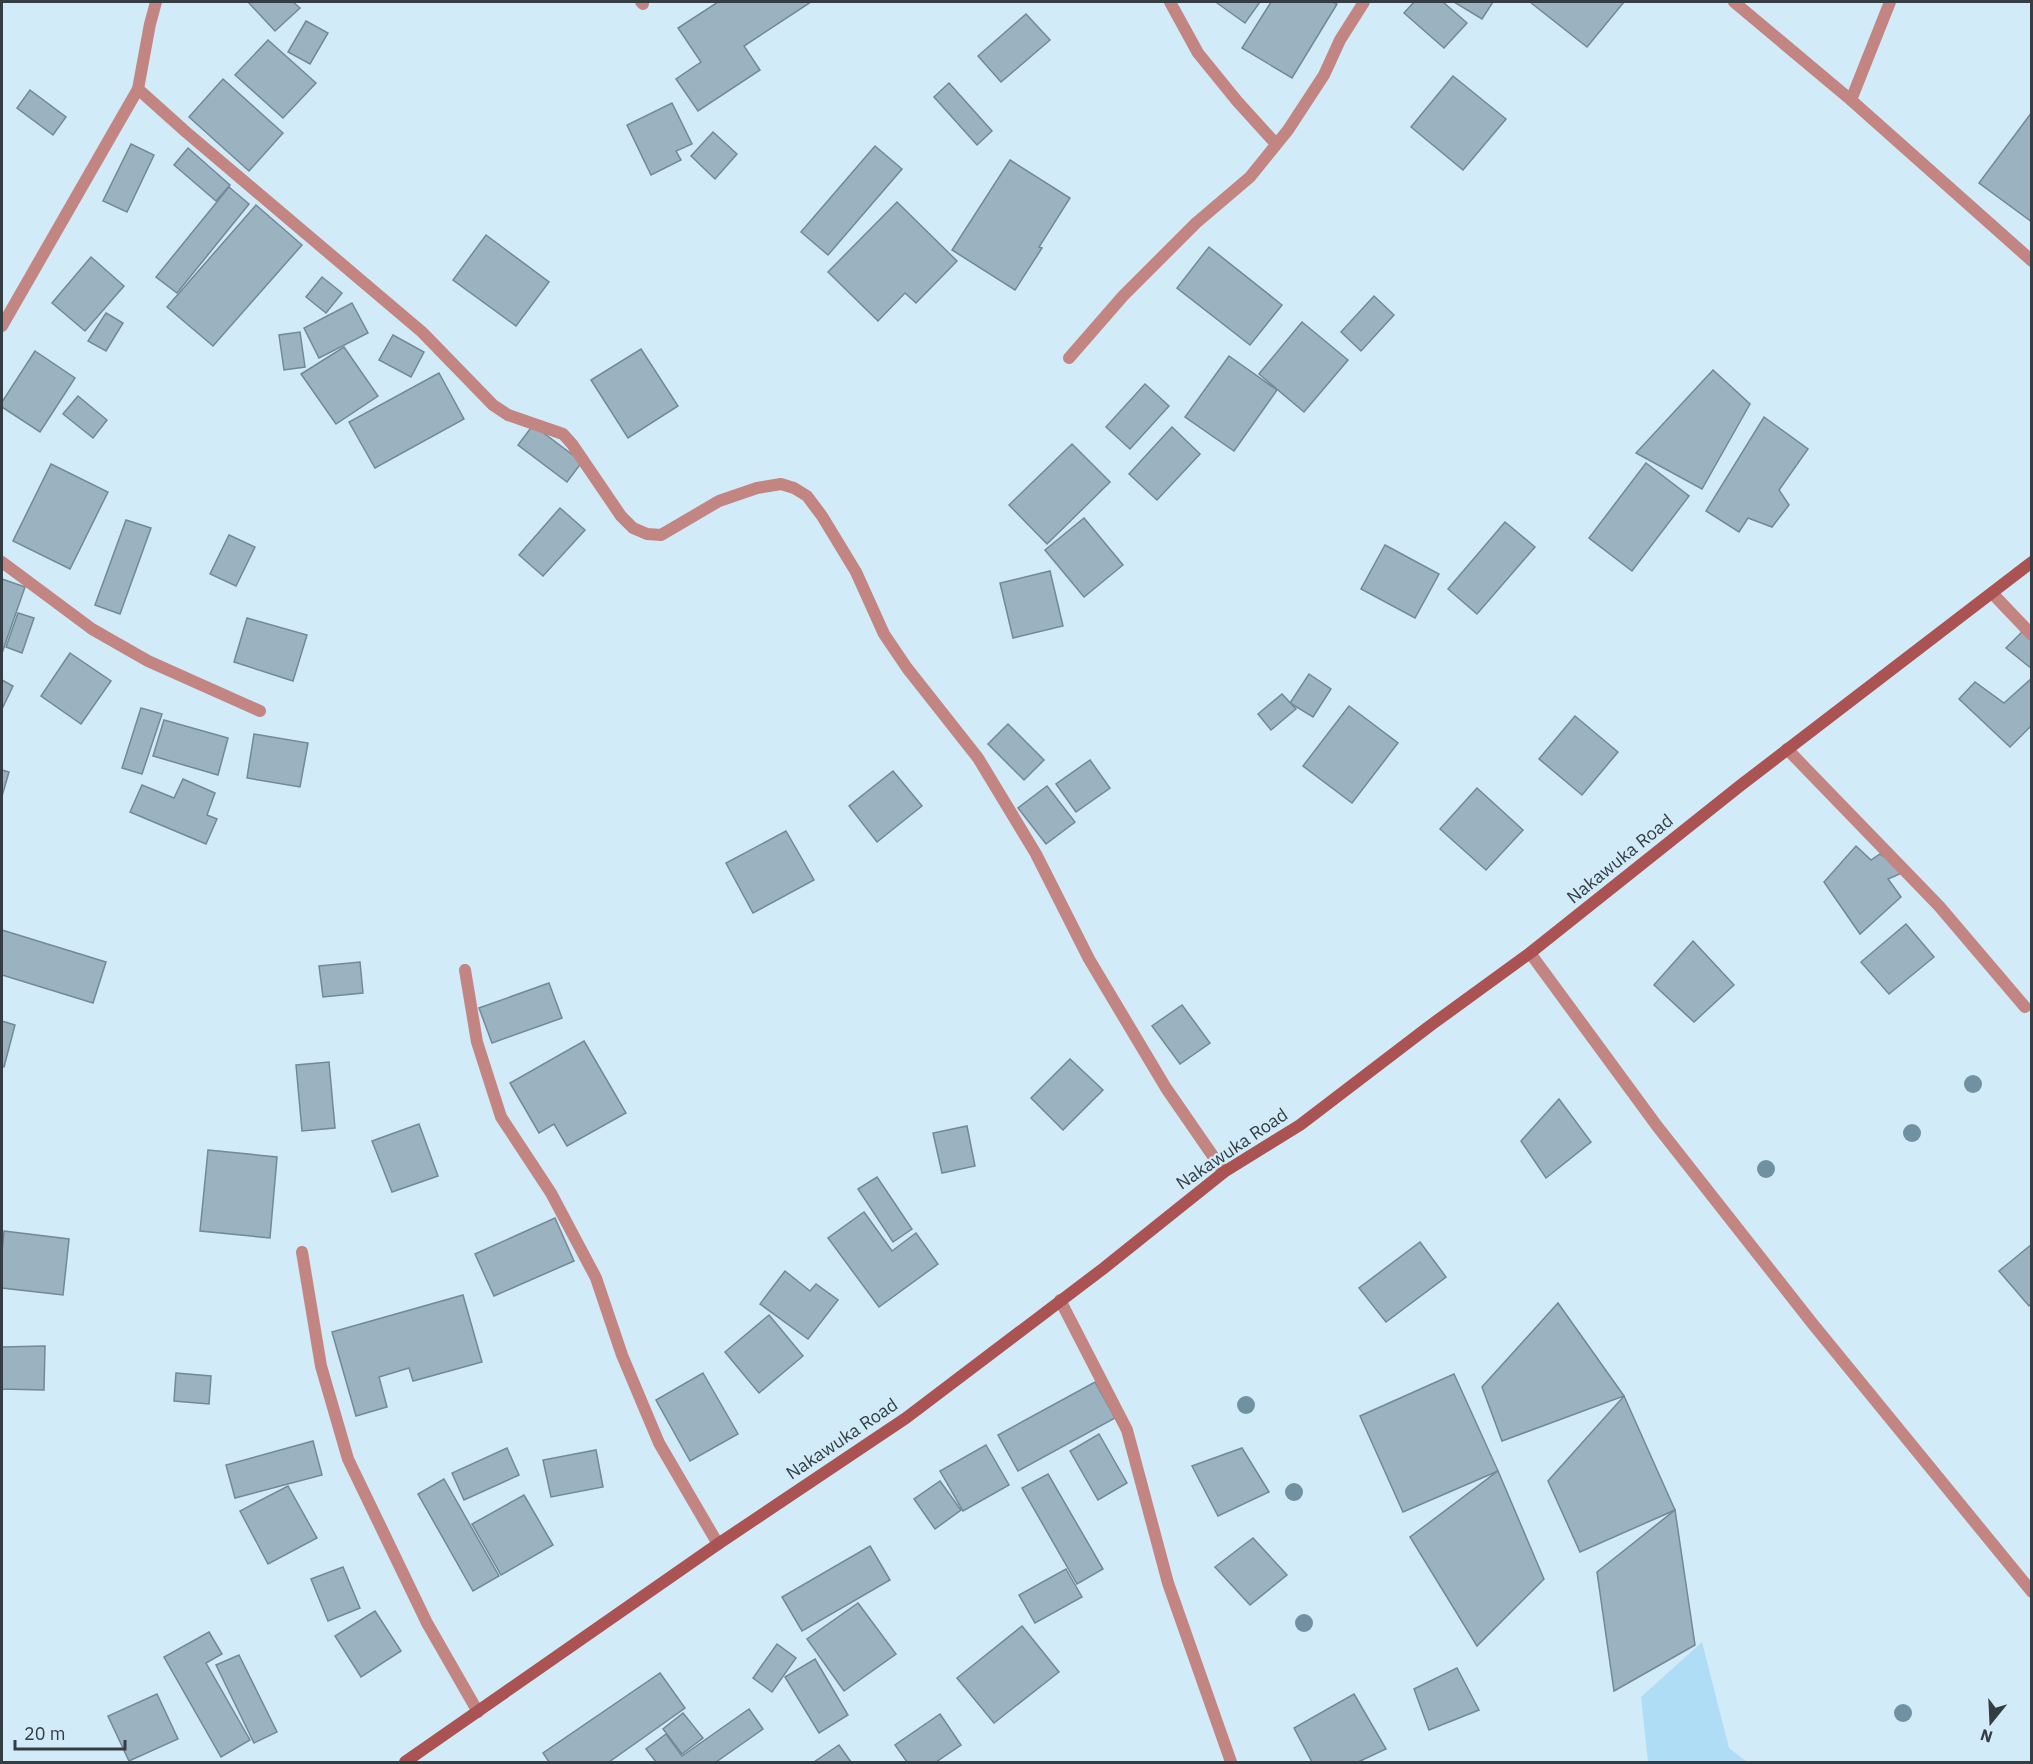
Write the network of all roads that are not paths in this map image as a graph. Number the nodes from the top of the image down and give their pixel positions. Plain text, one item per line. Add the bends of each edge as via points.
1 (156, 2) edge
2 (1170, 2) edge
3 (1364, 2) edge
4 (1734, 2) edge
5 (1890, 2) edge
6 (138, 89) junction
7 (1851, 100) junction
8 (1276, 144) junction
9 (2031, 261) edge
10 (3, 320) edge
11 (1069, 358) dead end
12 (2, 561) edge
13 (2031, 562) edge
14 (1992, 593) junction
15 (2031, 635) edge
16 (260, 711) dead end
17 (1787, 749) junction
18 (1530, 953) junction
19 (465, 970) dead end
20 (2025, 1007) dead end
21 (1224, 1172) junction
22 (302, 1252) dead end
23 (1060, 1300) junction
24 (718, 1544) junction
25 (2031, 1592) edge
26 (478, 1712) junction
27 (405, 1762) edge
28 (1231, 1762) edge

1 - 6 street
2 - 8 street via 1198,53
3 - 8 street via 1324,75
4 - 7 street
5 - 7 street
6 - 10 street
6 - 21 street via 422,332 493,405 508,415 563,434 633,528 661,535 718,501 757,488 781,484 807,496 856,572 884,634 978,758 1036,854 1112,999 1166,1088
7 - 9 street
8 - 11 street via 1250,177 1196,223 1123,296
12 - 16 street via 92,629 148,661
13 - 14 main road, Nakawuka Road
14 - 15 street
14 - 17 main road, Nakawuka Road
17 - 18 main road, Nakawuka Road
17 - 20 street via 1939,906
18 - 21 main road, Nakawuka Road via 1300,1125
18 - 25 street via 1664,1136
19 - 24 street via 477,1042 501,1117 550,1193 596,1278 622,1355 659,1443
21 - 23 main road, Nakawuka Road
22 - 26 street via 321,1366 348,1459 427,1623
23 - 24 main road, Nakawuka Road via 906,1418
23 - 28 street via 1126,1430 1168,1583
24 - 26 main road, Nakawuka Road
26 - 27 main road, Nakawuka Road

